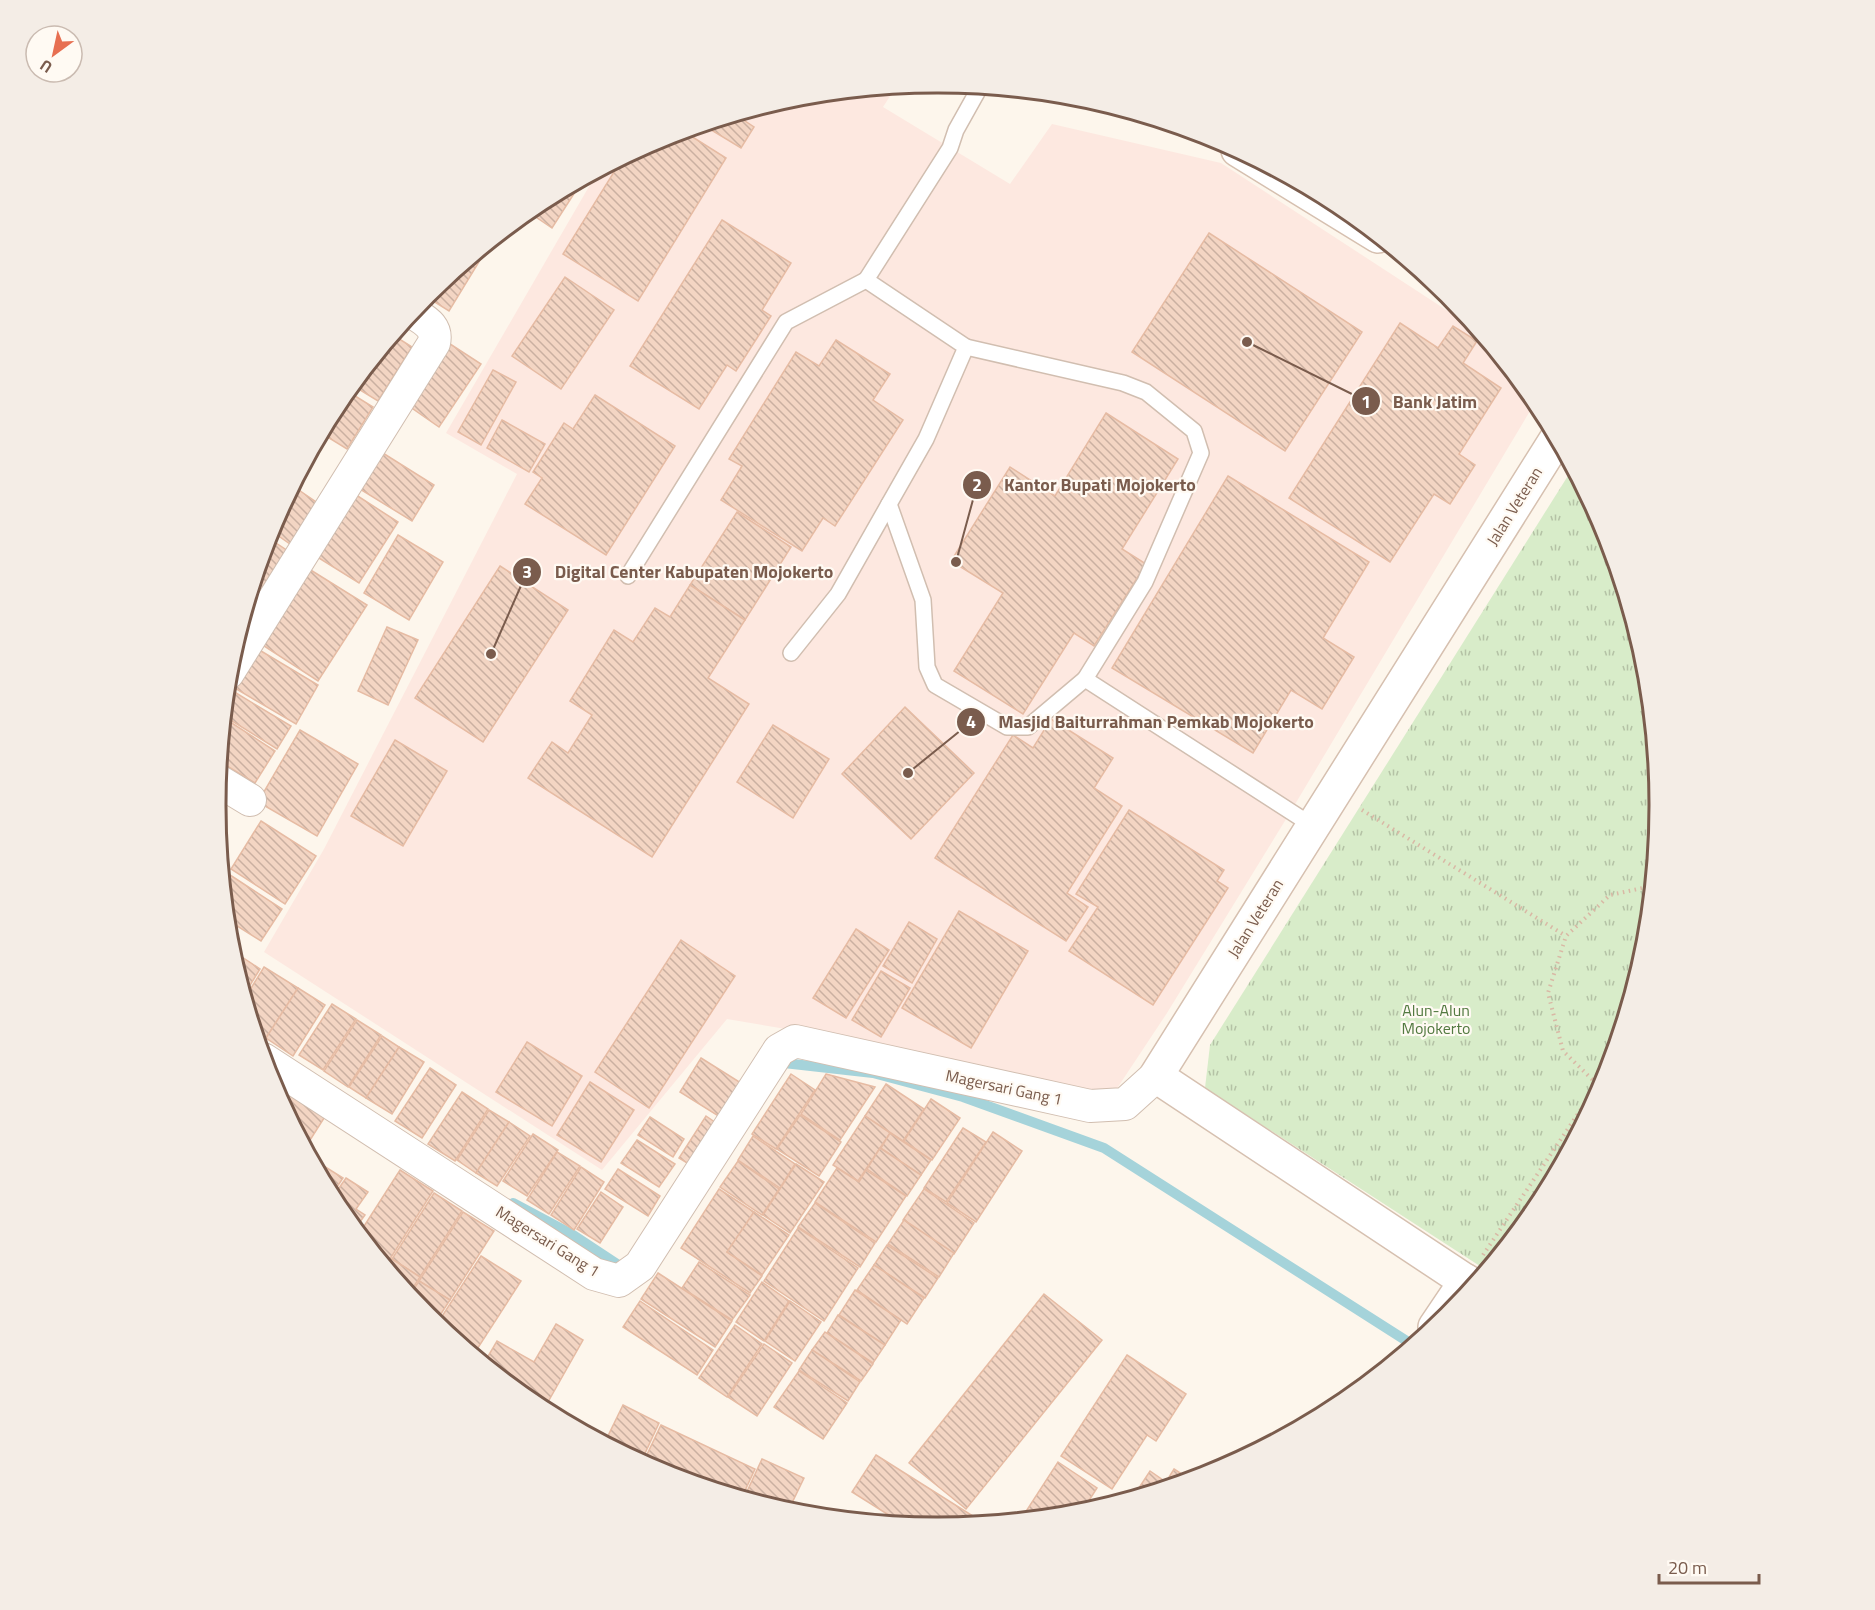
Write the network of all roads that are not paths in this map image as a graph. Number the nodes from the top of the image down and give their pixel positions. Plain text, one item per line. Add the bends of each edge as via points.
1 (976, 95) edge
2 (866, 280) junction
3 (420, 317) edge
4 (966, 347) junction
5 (1552, 446) edge
6 (889, 504) junction
7 (628, 576) dead end
8 (243, 649) edge
9 (791, 653) dead end
10 (1085, 679) junction
11 (226, 785) edge
12 (250, 800) dead end
13 (1313, 826) junction
14 (276, 1068) edge
15 (1156, 1076) junction
16 (1466, 1281) edge

1 - 2 lane via 950,148
2 - 4 lane
2 - 7 lane via 786,322
3 - 8 street via 436,335 434,343
4 - 6 lane via 926,439
4 - 10 lane via 1123,383 1146,392 1194,431 1201,453 1145,582
5 - 13 street, Jalan Veteran
6 - 9 lane via 838,594
6 - 10 lane via 923,600 927,667 935,685 1007,727 1028,727
10 - 13 lane
11 - 12 street
13 - 15 street, Jalan Veteran
14 - 15 street, Magersari Gang 1 via 594,1274 619,1281 640,1266 772,1061 795,1041 1090,1106 1125,1104
15 - 16 street

